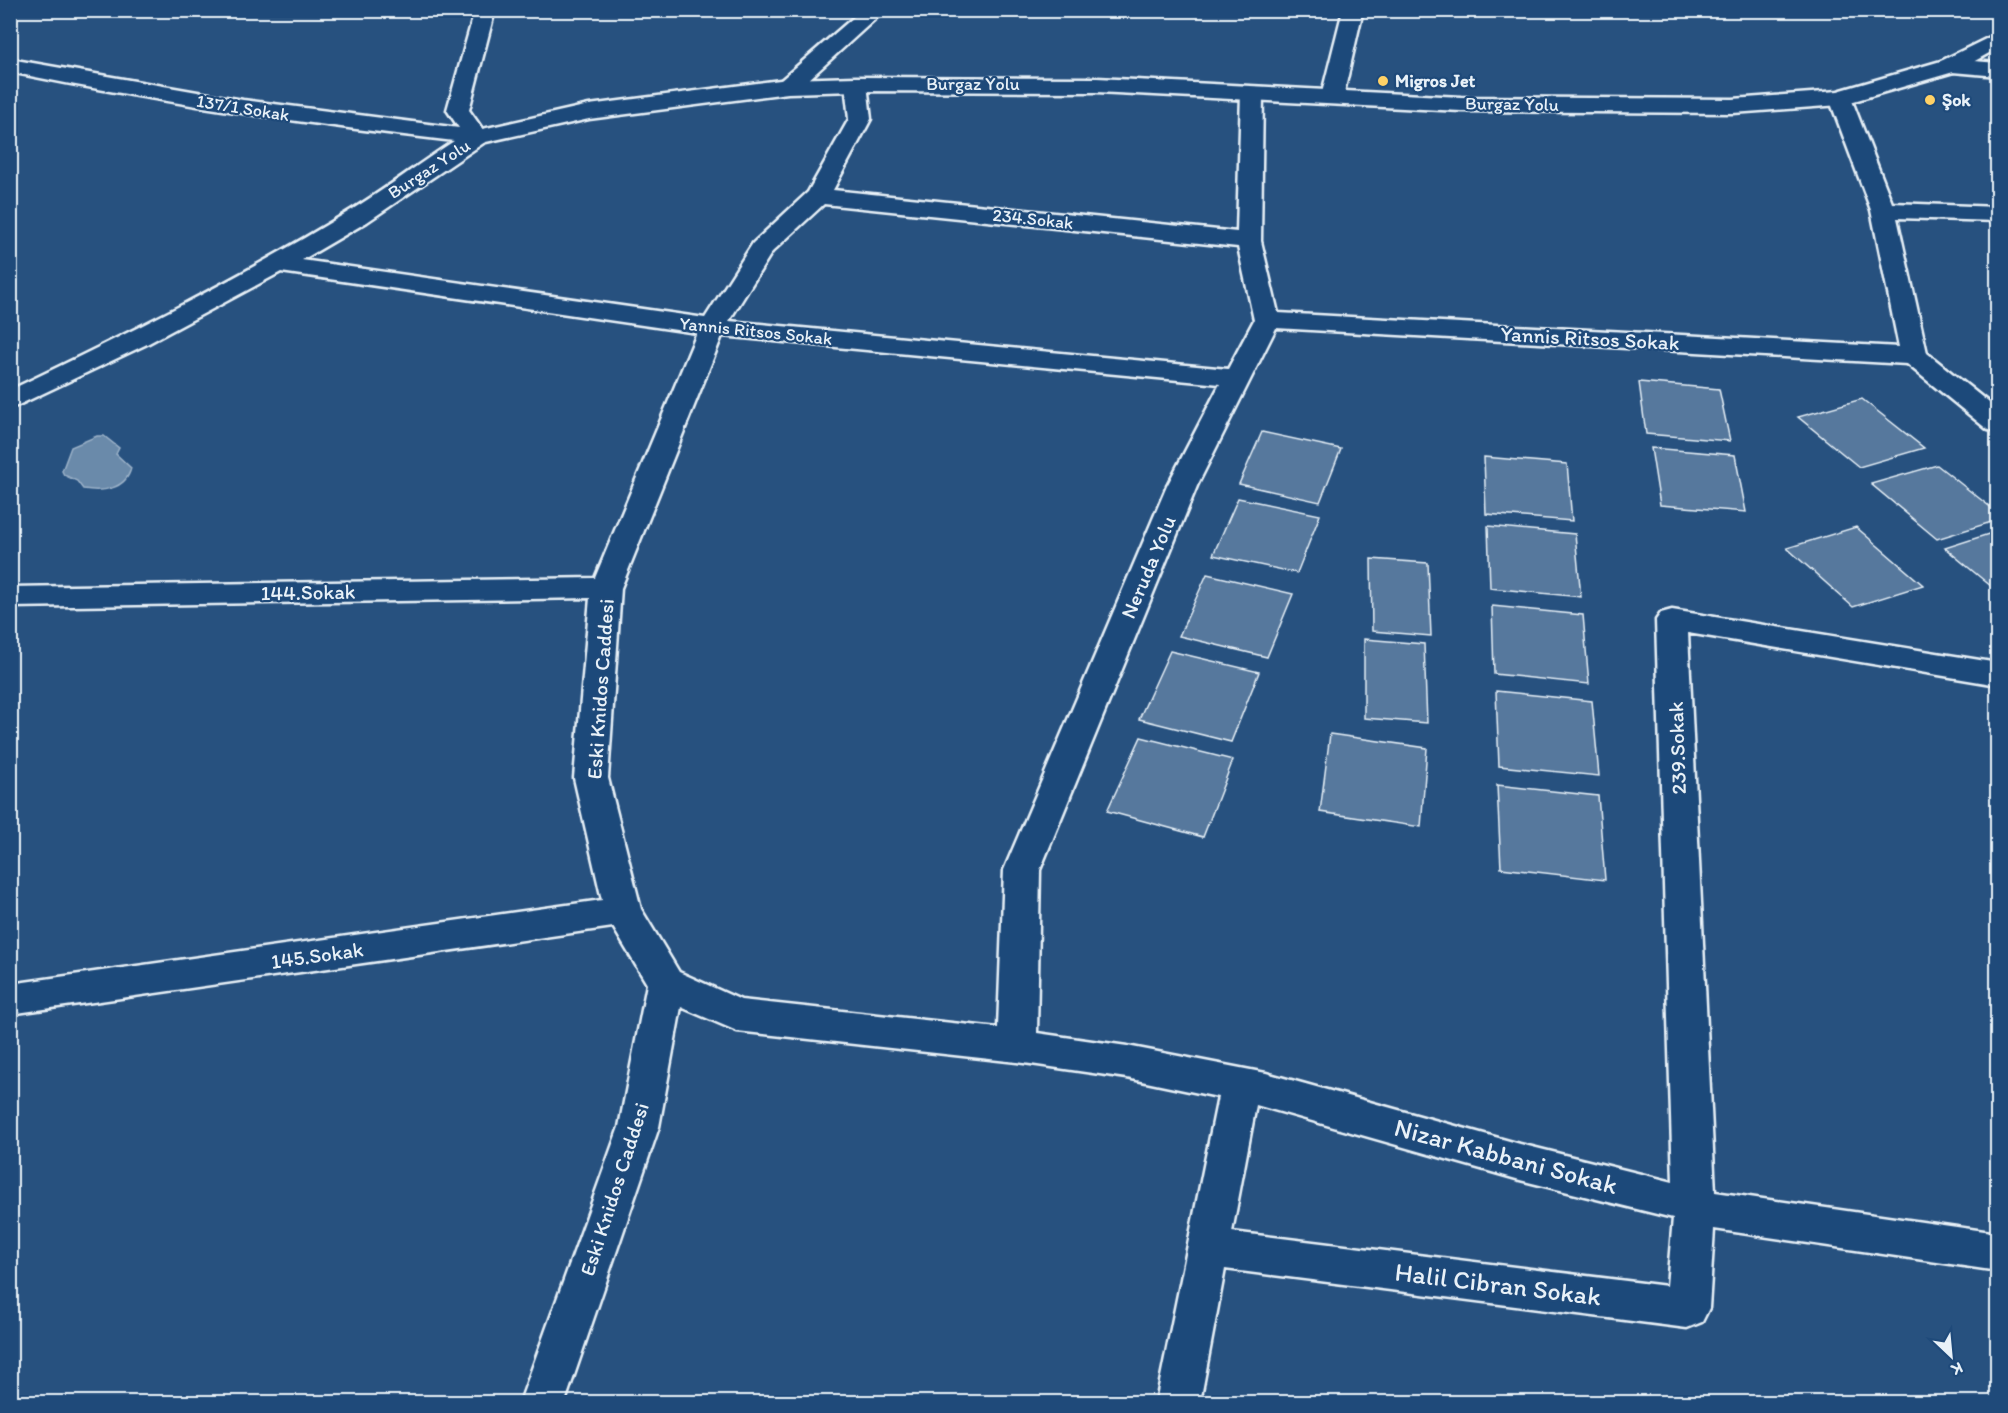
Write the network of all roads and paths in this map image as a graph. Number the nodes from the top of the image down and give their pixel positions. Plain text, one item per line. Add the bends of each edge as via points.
1 (485, 10) edge
2 (875, 10) edge
3 (1353, 10) edge
4 (1998, 39) edge
5 (10, 65) edge
6 (1949, 66) junction
7 (1998, 70) edge
8 (855, 84) junction
9 (788, 86) junction
10 (1252, 93) junction
11 (1332, 97) junction
12 (1840, 98) junction
13 (477, 137) junction
14 (818, 196) junction
15 (1883, 210) junction
16 (1998, 214) edge
17 (1249, 241) junction
18 (278, 264) junction
19 (1267, 320) junction
20 (712, 327) junction
21 (1914, 356) junction
22 (1238, 378) junction
23 (10, 401) edge
24 (1998, 424) edge
25 (606, 588) junction
26 (10, 597) edge
27 (1998, 674) edge
28 (623, 911) junction
29 (666, 983) junction
30 (10, 999) edge
31 (1017, 1046) junction
32 (1240, 1084) junction
33 (1695, 1206) junction
34 (1208, 1248) junction
35 (1998, 1252) edge
36 (542, 1402) edge
37 (1178, 1402) edge

1 - 13 street via 458,110
2 - 9 street
3 - 11 street
4 - 6 street, Burgaz Yolu
5 - 13 street, 137/1 Sokak via 123,89 322,120
6 - 7 street
6 - 12 street, Burgaz Yolu
8 - 9 street, Burgaz Yolu
8 - 10 street, Burgaz Yolu via 1097,85
8 - 14 street, Eski Knidos Caddesi via 860,119
9 - 13 street, Burgaz Yolu via 589,112
10 - 11 street, Burgaz Yolu
10 - 17 street
11 - 12 street, Burgaz Yolu via 1461,104 1733,106
12 - 15 street
13 - 18 street, Burgaz Yolu
14 - 17 street, 234.Sokak
14 - 20 street, Eski Knidos Caddesi via 762,249
15 - 16 street
15 - 21 street
17 - 19 street
18 - 20 street, Yannis Ritsos Sokak
18 - 23 street, Burgaz Yolu
19 - 21 street, Yannis Ritsos Sokak
19 - 22 street, Neruda Yolu
20 - 22 street, Yannis Ritsos Sokak
20 - 25 street, Eski Knidos Caddesi
21 - 24 street
22 - 31 street, Neruda Yolu via 1182,486 1022,870
25 - 26 street, 144.Sokak
25 - 28 street, Eski Knidos Caddesi via 591,778
27 - 33 street, 239.Sokak via 1672,620
28 - 29 street, Eski Knidos Caddesi
28 - 30 street, 145.Sokak
29 - 31 street, Nizar Kabbani Sokak via 736,1015
29 - 36 street, Eski Knidos Caddesi via 639,1127
31 - 32 street, Nizar Kabbani Sokak
32 - 33 street, Nizar Kabbani Sokak
32 - 34 street
33 - 34 street, Halil Cibran Sokak via 1687,1308
33 - 35 street, Nizar Kabbani Sokak
34 - 37 street

